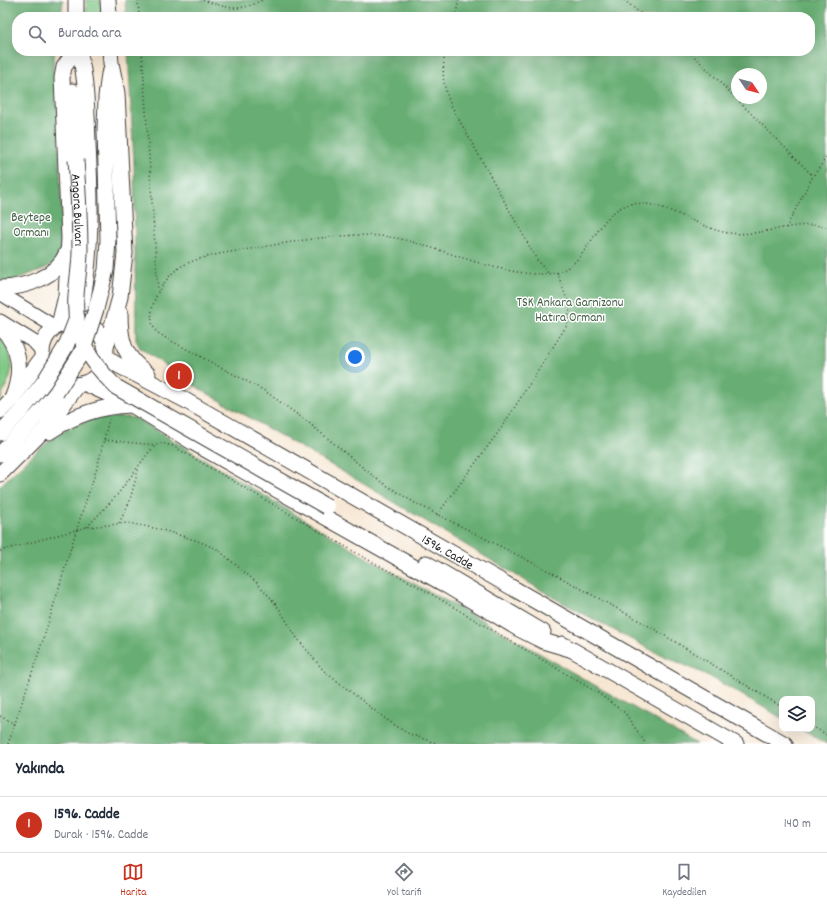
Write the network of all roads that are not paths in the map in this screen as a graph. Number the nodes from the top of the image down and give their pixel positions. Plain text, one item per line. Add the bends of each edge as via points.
1 (76, 0) edge
2 (108, 0) edge
3 (76, 12) edge
4 (109, 12) edge
5 (73, 56) edge
6 (76, 56) edge
7 (78, 56) edge
8 (110, 57) edge
9 (68, 251) junction
10 (0, 288) edge
11 (0, 293) edge
12 (66, 296) junction
13 (118, 303) junction
14 (0, 321) edge
15 (0, 326) edge
16 (57, 326) junction
17 (42, 354) junction
18 (102, 357) junction
19 (81, 384) junction
20 (12, 399) junction
21 (183, 399) junction
22 (132, 405) junction
23 (0, 411) edge
24 (210, 415) junction
25 (0, 433) edge
26 (194, 443) junction
27 (30, 444) junction
28 (0, 454) edge
29 (0, 474) edge
30 (570, 649) junction
31 (736, 744) edge
32 (785, 744) edge

1 - 3 main road
2 - 4 main road
5 - 9 main road, Angora Bulvarı via 64,67 62,78
6 - 18 main road, Angora Bulvarı, bridge via 72,74 80,253 76,318 83,342
7 - 25 main road, Angora Bulvarı, bridge via 86,96 91,214 88,272 82,304 66,346 44,382
8 - 13 main road, Angora Bulvarı via 117,93 124,212 125,253
8 - 28 main road, Angora Bulvarı, bridge via 105,130 108,240 106,270 96,309 82,352 56,393
9 - 10 main road via 63,262 50,274 14,288
9 - 12 main road, Angora Bulvarı
11 - 16 main road
12 - 13 main road via 72,309 99,318
12 - 16 main road, Angora Bulvarı
13 - 18 main road, Angora Bulvarı
13 - 21 main road via 120,330 130,358 137,366
14 - 17 main road, 1596. Cadde via 34,342
15 - 20 main road via 13,343 19,362 18,383
16 - 17 main road via 46,338
16 - 18 main road, 1596. Cadde via 68,322 86,324 100,335
17 - 19 main road, 1596. Cadde via 47,371 56,380 64,384
17 - 20 main road
18 - 19 main road via 103,366 98,373
18 - 21 main road, 1596. Cadde
18 - 30 main road, 1596. Cadde, bridge via 116,387 447,574
19 - 22 main road, 1596. Cadde
19 - 27 main road
20 - 23 main road
21 - 24 main road, 1596. Cadde
22 - 26 main road, 1596. Cadde
22 - 27 main road via 112,406 82,414
24 - 26 main road via 199,413 186,417 184,425
24 - 32 main road, 1596. Cadde
26 - 30 main road, 1596. Cadde via 444,584 518,629 542,642
27 - 29 main road
30 - 31 main road, 1596. Cadde

